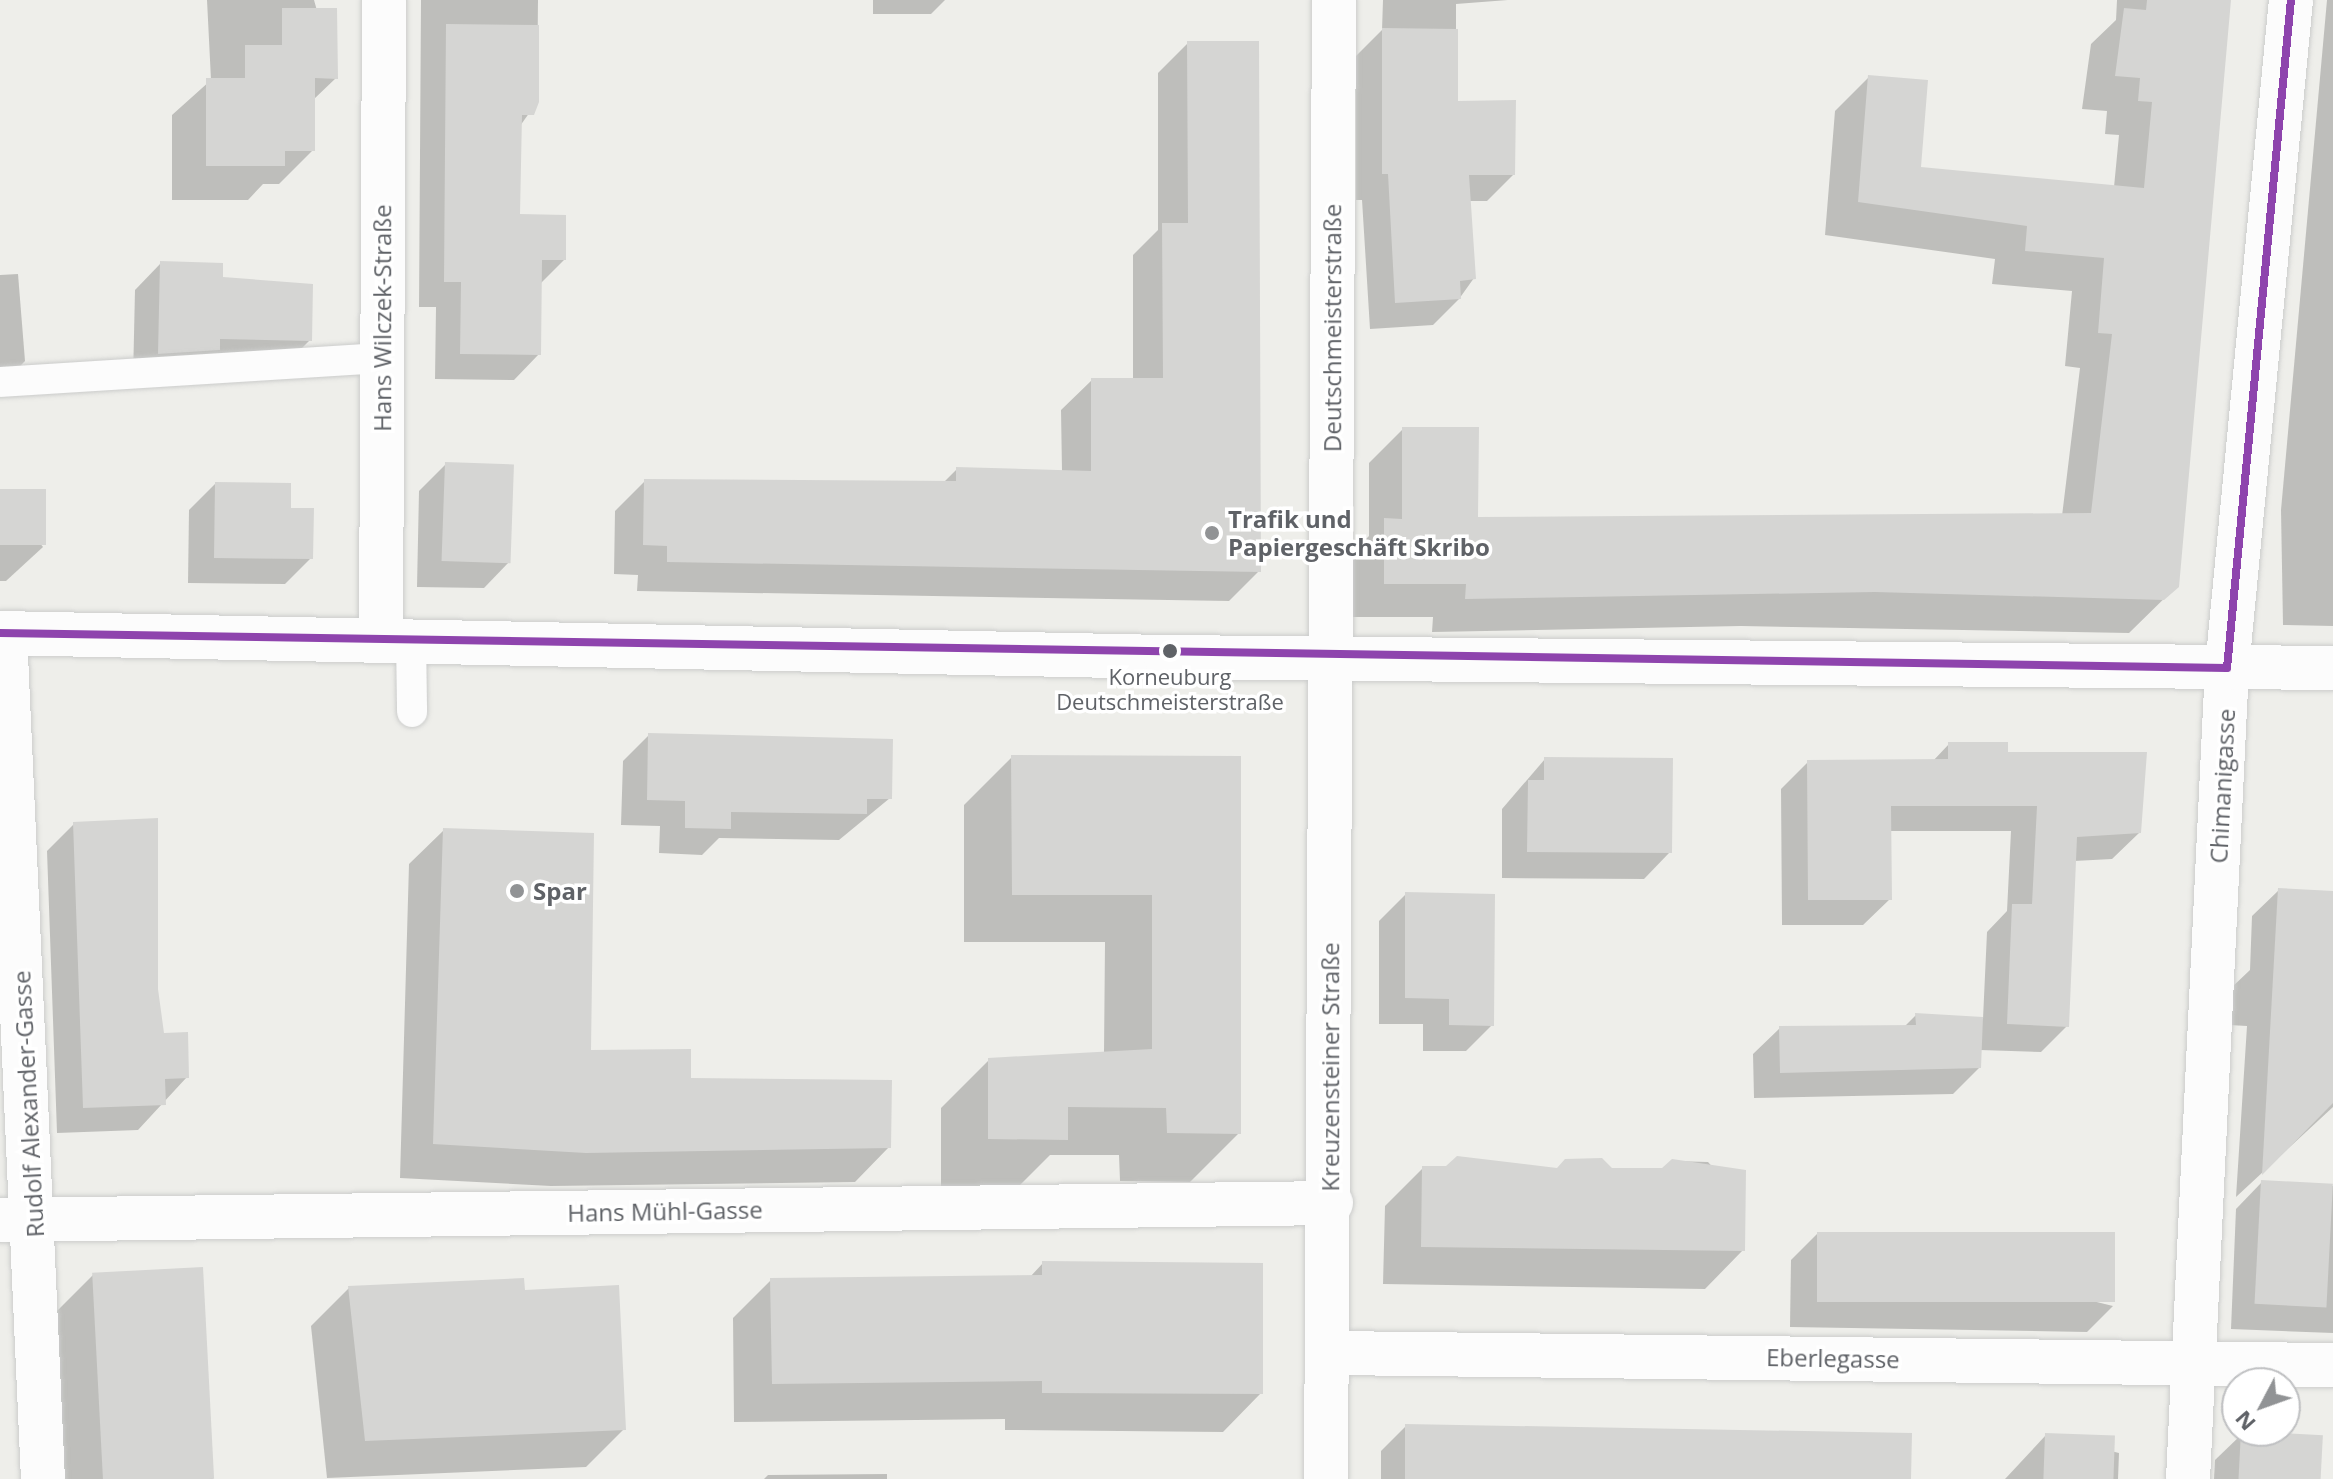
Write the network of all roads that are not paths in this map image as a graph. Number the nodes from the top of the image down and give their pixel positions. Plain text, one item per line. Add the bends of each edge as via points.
1 (384, 0) edge
2 (1334, 0) edge
3 (2291, 0) edge
4 (382, 358) junction
5 (0, 382) edge
6 (3, 633) edge
7 (396, 636) junction
8 (1329, 656) junction
9 (2227, 668) junction
10 (2333, 668) edge
11 (412, 712) dead end
12 (1331, 1203) junction
13 (17, 1220) edge
14 (1332, 1353) junction
15 (2195, 1361) junction
16 (2333, 1365) edge
17 (43, 1479) edge
18 (1326, 1479) edge
19 (2188, 1479) edge

1 - 4 street, Hans Wilczek-Straße
2 - 8 street, Deutschmeisterstraße
3 - 9 street, Chimanigasse
4 - 5 lane
4 - 7 street, Hans Wilczek-Straße
6 - 7 street
6 - 13 street, Rudolf Alexander-Gasse
7 - 8 street
7 - 11 lane
8 - 9 street
8 - 12 street, Kreuzensteiner Straße
9 - 10 street
9 - 15 street, Chimanigasse
12 - 13 street, Hans Mühl-Gasse
12 - 14 street, Kreuzensteiner Straße
13 - 17 street, Rudolf Alexander-Gasse
14 - 15 street, Eberlegasse
14 - 18 street, Kreuzensteiner Straße
15 - 16 street, Eberlegasse
15 - 19 street, Chimanigasse

